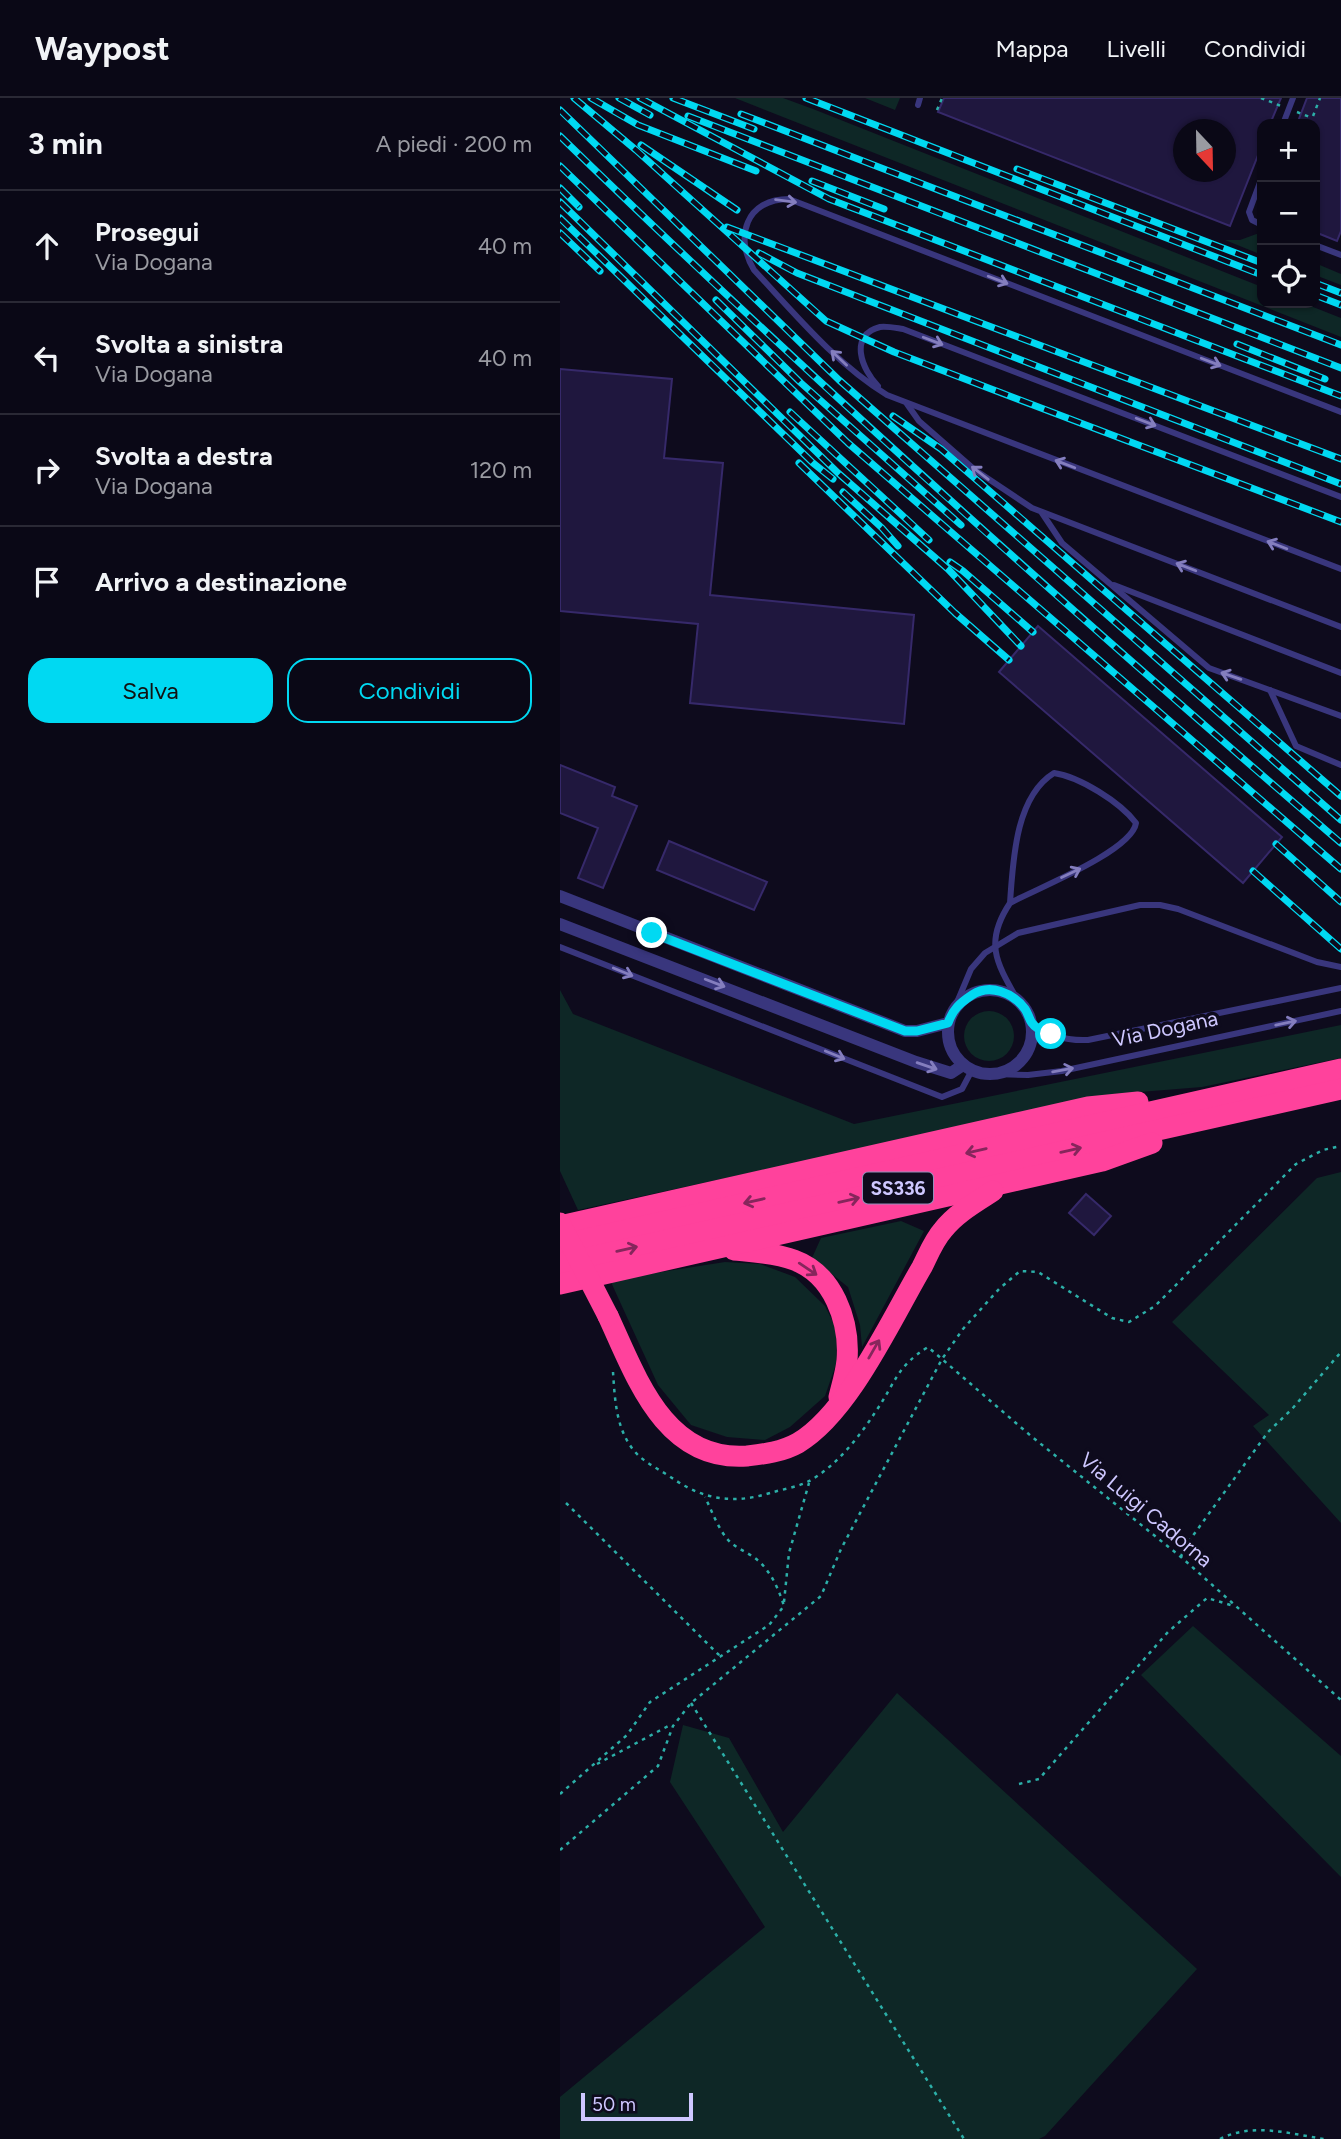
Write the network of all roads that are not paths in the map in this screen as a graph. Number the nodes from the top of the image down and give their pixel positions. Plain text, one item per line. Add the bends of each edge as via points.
1 (1293, 98) edge
2 (1285, 119) edge
3 (1257, 190) edge
4 (1257, 222) edge
5 (1320, 247) edge
6 (1341, 255) edge
7 (887, 395) junction
8 (907, 404) junction
9 (1341, 412) edge
10 (1341, 497) edge
11 (1042, 512) junction
12 (1341, 569) edge
13 (1110, 584) junction
14 (1341, 627) edge
15 (1341, 673) edge
16 (1270, 690) junction
17 (1341, 716) edge
18 (1341, 765) edge
19 (560, 896) edge
20 (1010, 903) junction
21 (560, 924) edge
22 (995, 946) junction
23 (560, 947) edge
24 (1341, 967) edge
25 (1341, 988) edge
26 (1017, 999) junction
27 (1341, 1011) edge
28 (951, 1018) junction
29 (1031, 1023) junction
30 (968, 1068) junction
31 (1341, 1069) edge
32 (995, 1074) junction
33 (1341, 1089) edge
34 (1235, 1103) junction
35 (1006, 1183) junction
36 (560, 1224) edge
37 (560, 1245) edge
38 (719, 1249) junction
39 (560, 1264) edge
40 (560, 1284) edge
41 (837, 1406) junction

1 - 2 lane
3 - 4 lane via 1249,212
5 - 6 lane
7 - 8 lane
7 -> 9 lane via 832,352 754,270 743,233 763,204 789,199
7 -> 10 lane via 872,380 861,358 864,338 882,327 903,329
11 -> 8 lane via 975,470 919,421
12 -> 8 lane
11 - 13 lane via 1062,543
14 -> 11 lane
13 - 15 lane
16 -> 13 lane via 1209,668
16 - 17 lane
16 - 18 lane via 1297,746
19 - 28 street via 905,1031
20 -> 20 lane via 1105,855 1132,835 1136,823 1076,779 1054,773 1046,778 1014,845
20 - 22 lane via 995,934
21 -> 30 street, Via Dogana via 916,1062 951,1073
22 - 24 lane via 1025,930 1140,905 1167,906
22 - 26 lane
22 - 28 lane via 971,969
23 -> 30 lane via 942,1097 962,1089
25 - 29 lane, Via Dogana via 1088,1040 1066,1040
26 - 28 street via 1002,991 977,992 958,1003
26 - 29 street
32 -> 27 lane, Via Dogana via 1062,1070
28 - 30 street via 949,1044
29 - 32 street via 1024,1057
30 - 32 street, Via Dogana
31 - 34 highway, SS336
33 - 34 highway, SS336
34 - 35 highway via 1102,1161
34 - 36 highway via 1088,1107
34 -> 37 highway, SS336
39 -> 34 highway, SS336
35 - 38 highway
41 -> 35 highway via 864,1368 943,1229
36 - 41 highway, bridge via 656,1412 679,1436 707,1450 738,1456 771,1454 797,1443
38 - 40 highway
38 -> 41 highway via 772,1254 796,1261 820,1277 836,1299 845,1323 847,1359

